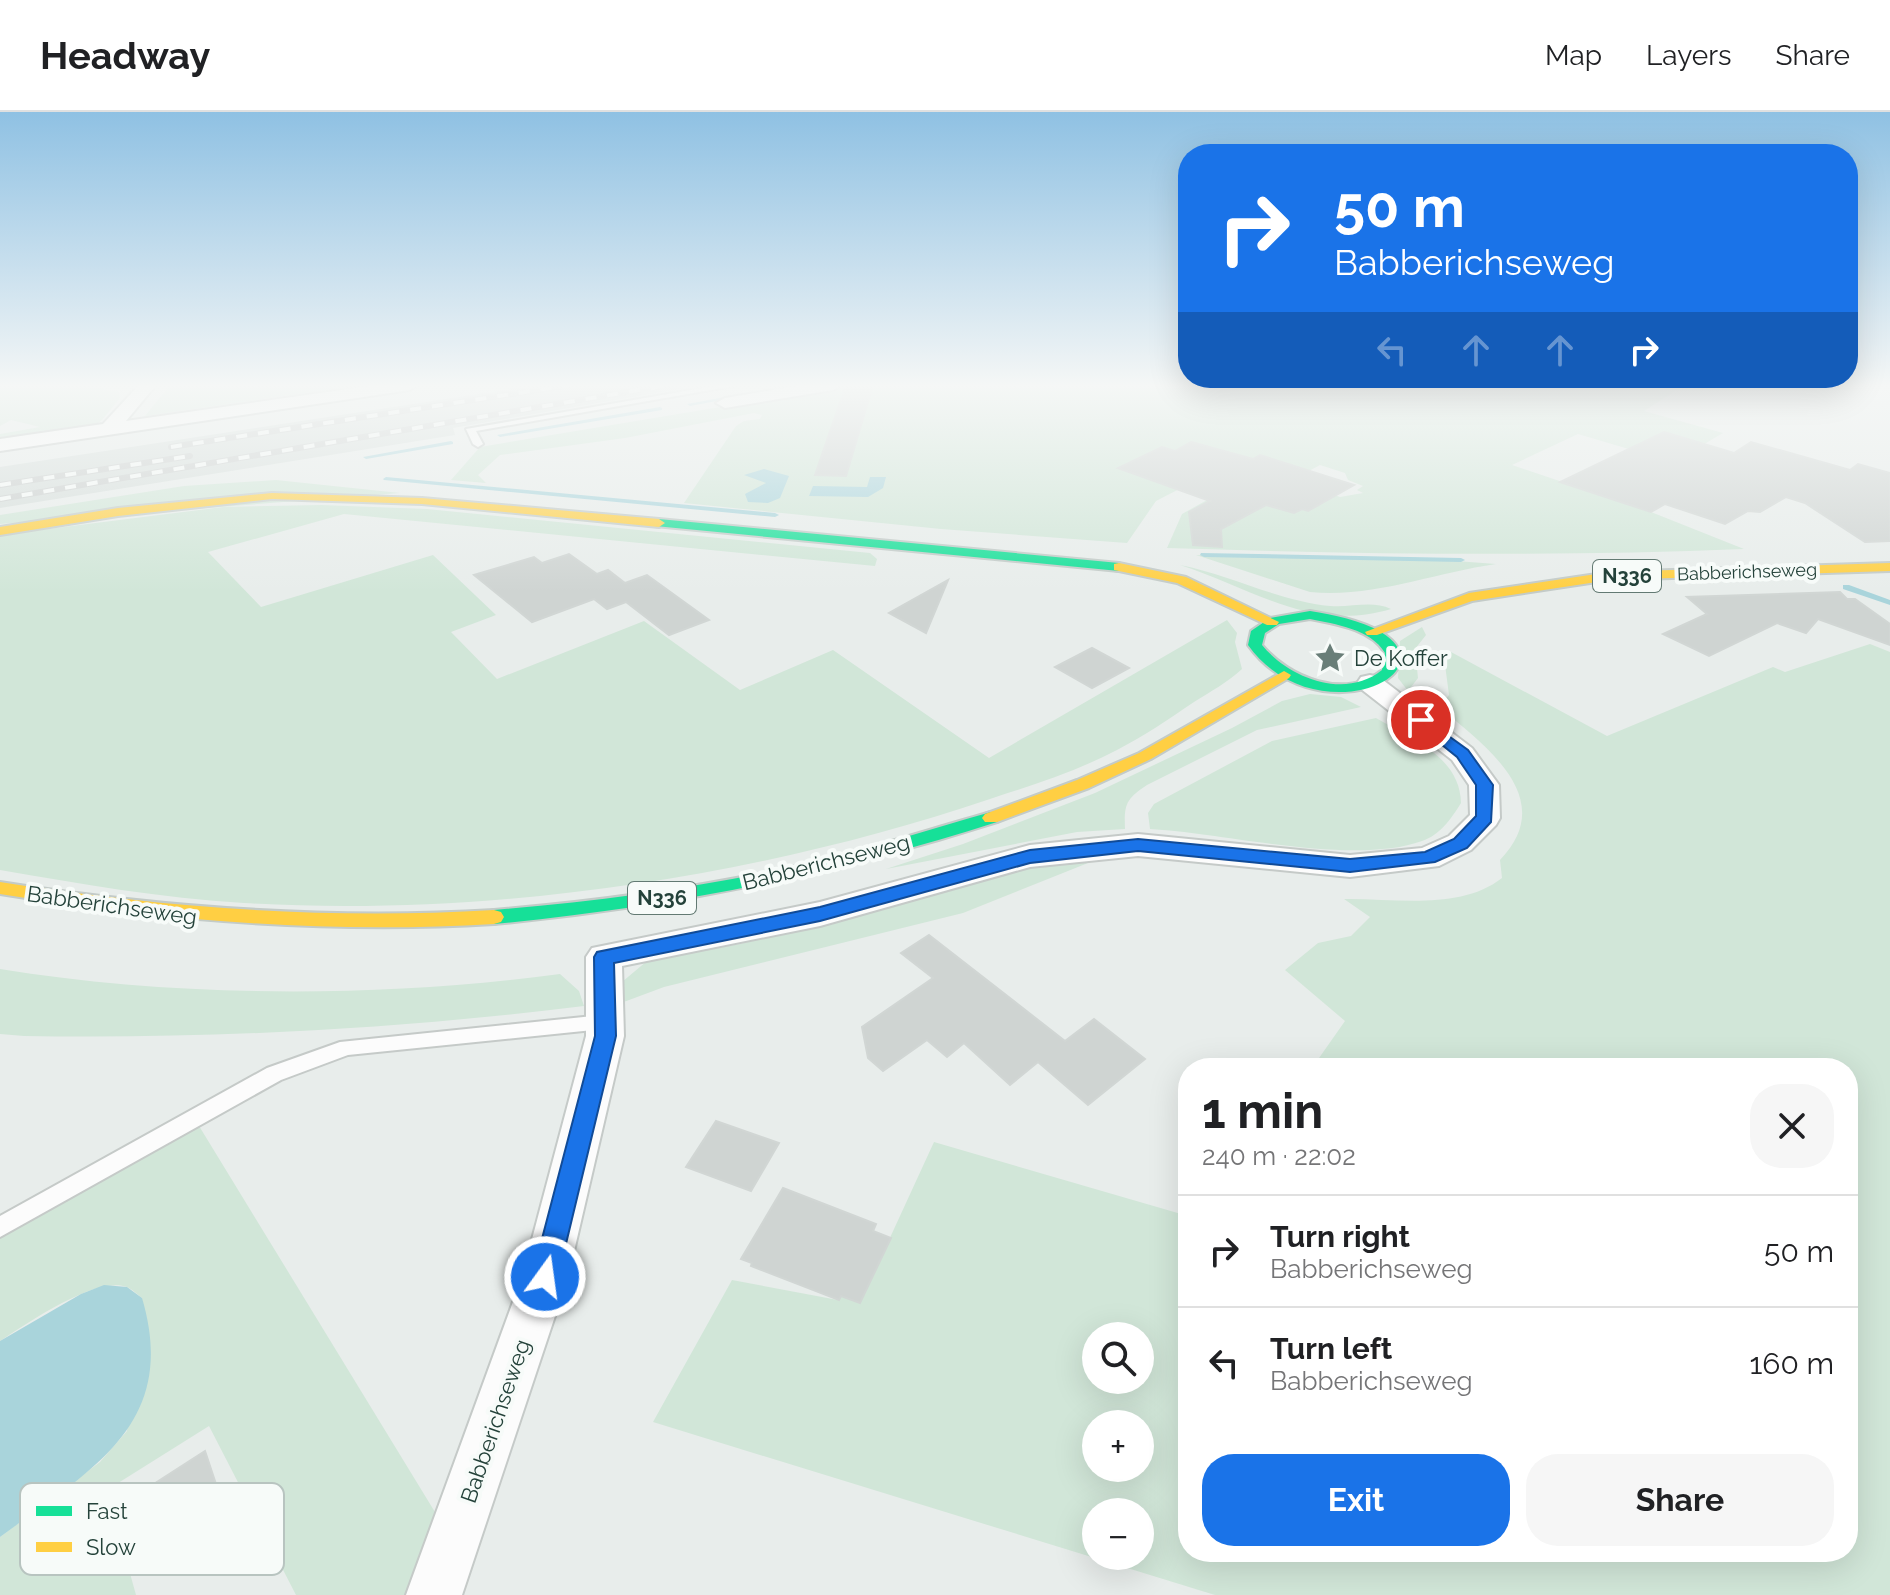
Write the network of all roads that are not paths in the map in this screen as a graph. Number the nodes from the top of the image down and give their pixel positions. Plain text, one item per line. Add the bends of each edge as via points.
1 (0, 531) edge
2 (1890, 567) edge
3 (1272, 622) junction
4 (1372, 632) junction
5 (1284, 675) junction
6 (1370, 683) junction
7 (0, 888) edge
8 (603, 1022) junction
9 (0, 1227) edge
10 (434, 1595) edge

1 - 3 main road via 272,496 422,501 1116,566 1181,580
2 - 4 main road, Babberichseweg / N336 via 1610,576 1469,597
3 - 4 main road via 1299,616 1332,618
3 - 5 main road via 1259,630 1256,652
4 - 6 main road via 1393,655 1393,666
5 - 6 main road via 1328,687
5 - 7 main road, Babberichseweg / N336 via 1145,756 1058,793 954,830 814,869 680,896 488,919 366,923 215,920
6 - 8 street, Babberichseweg via 1462,754 1484,785 1485,818 1460,843 1428,858 1350,866 1138,845 1030,856 820,914 604,957
8 - 9 lane via 347,1047 317,1055
8 - 10 street, Babberichseweg via 605,1036 545,1277

